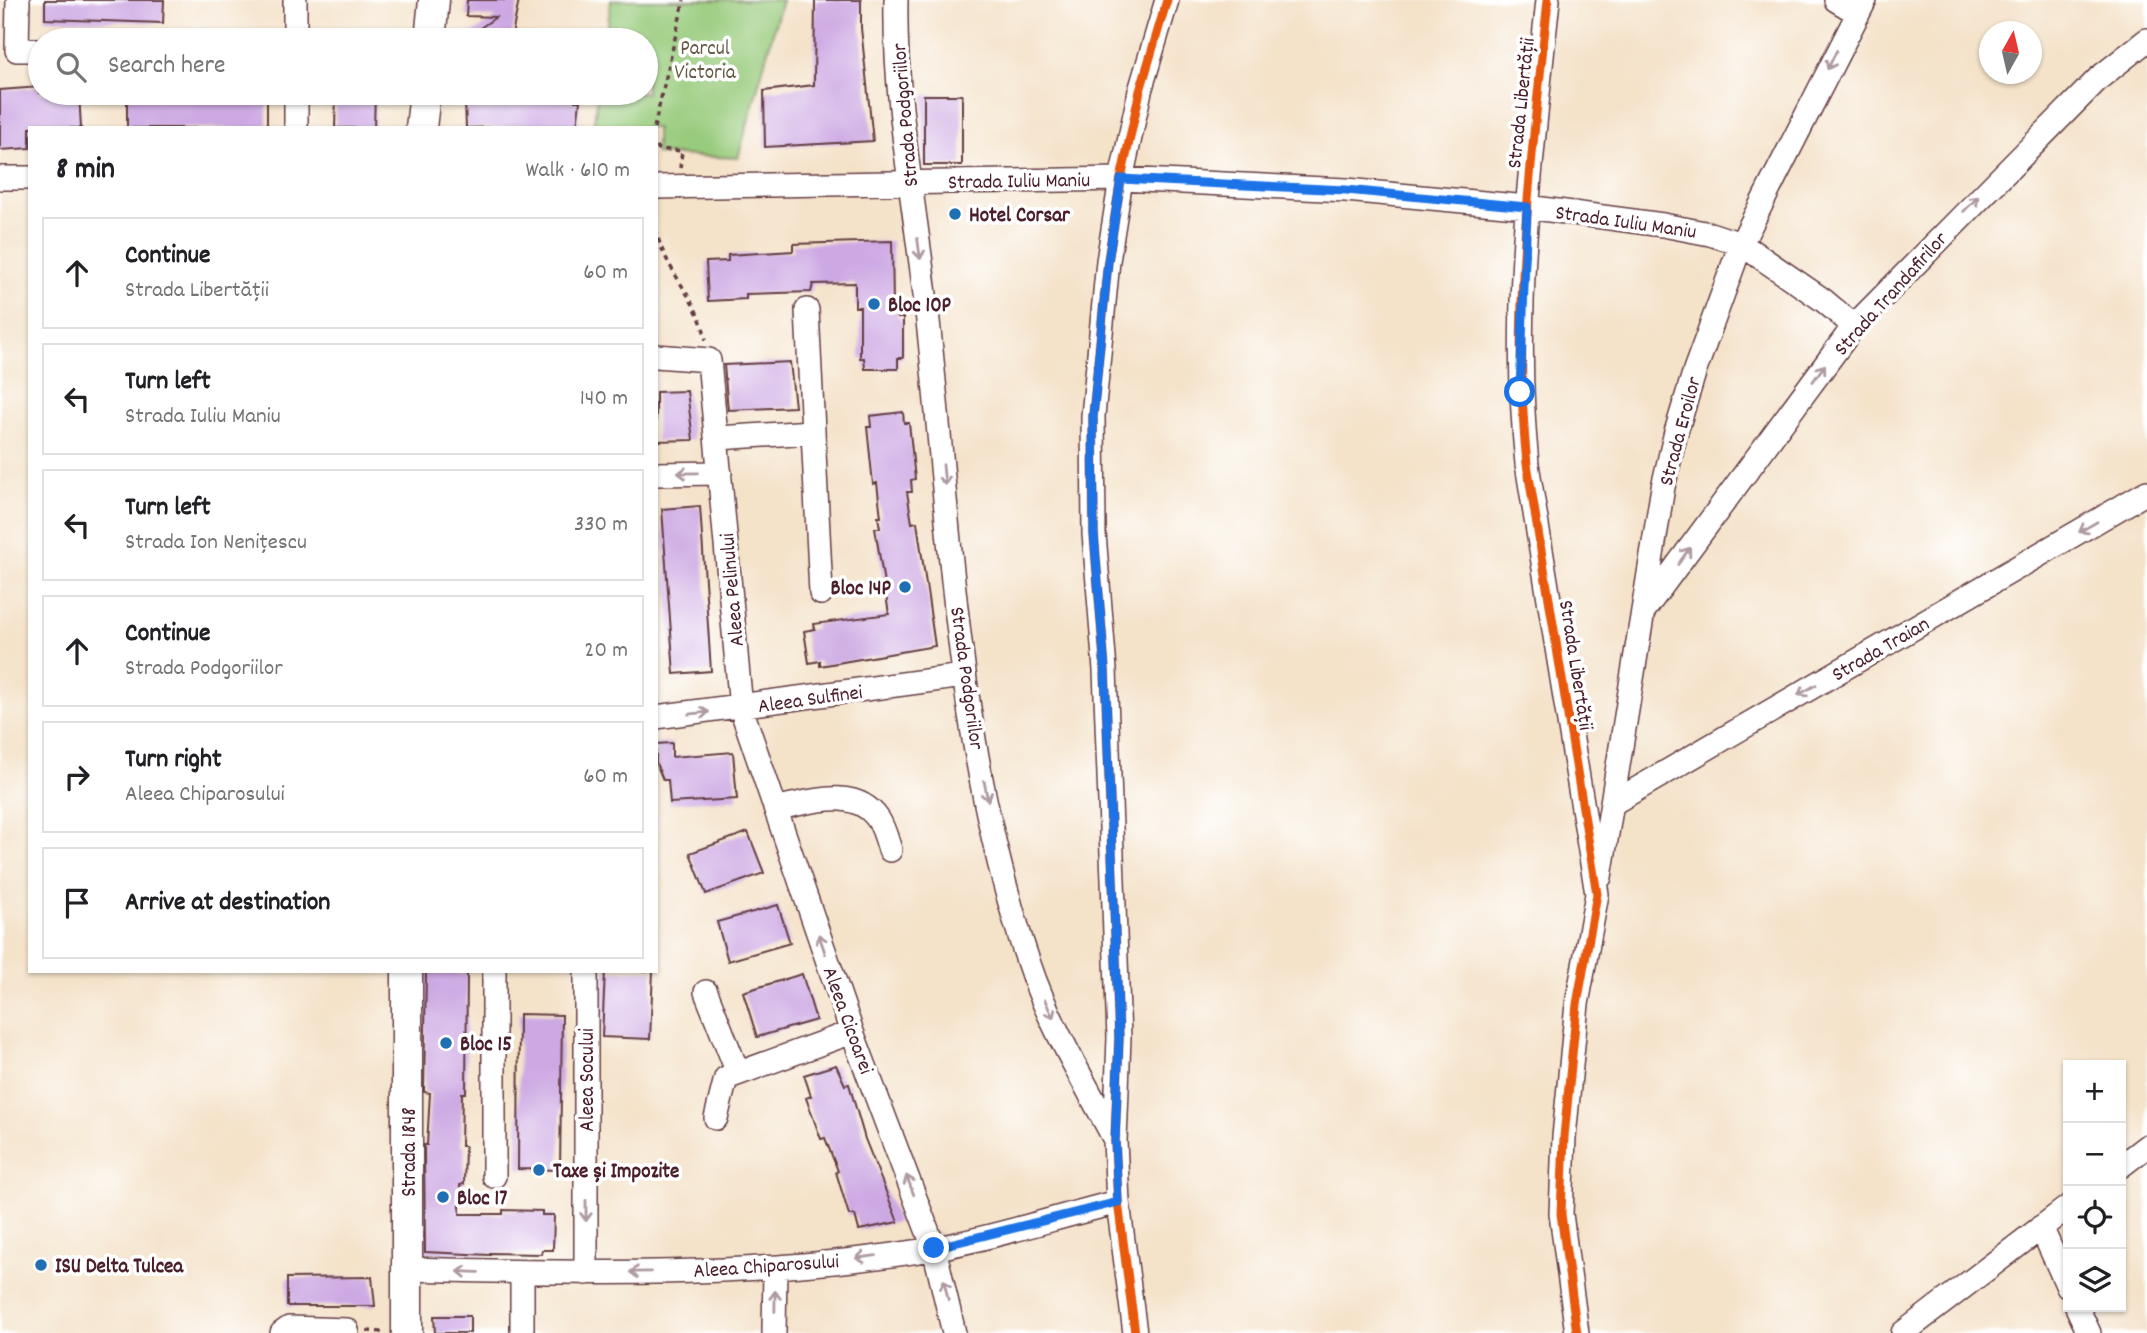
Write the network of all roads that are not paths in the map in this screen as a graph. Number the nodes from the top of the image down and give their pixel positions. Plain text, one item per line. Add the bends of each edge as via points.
1 (18, 0) edge
2 (295, 0) edge
3 (434, 0) edge
4 (896, 0) edge
5 (1167, 0) edge
6 (1548, 0) edge
7 (1836, 0) edge
8 (1860, 6) edge
9 (295, 28) edge
10 (431, 28) edge
11 (2147, 40) edge
12 (28, 50) edge
13 (296, 105) edge
14 (424, 105) edge
15 (296, 126) edge
16 (421, 126) edge
17 (0, 178) edge
18 (28, 178) edge
19 (1121, 179) junction
20 (909, 182) junction
21 (666, 187) edge
22 (1527, 207) junction
23 (1741, 244) junction
24 (807, 310) dead end
25 (1854, 326) junction
26 (658, 356) edge
27 (811, 432) junction
28 (718, 438) junction
29 (720, 473) junction
30 (658, 474) edge
31 (2147, 492) edge
32 (821, 593) dead end
33 (1643, 611) junction
34 (963, 676) junction
35 (741, 708) junction
36 (658, 717) edge
37 (1613, 803) junction
38 (776, 808) junction
39 (890, 850) dead end
40 (1597, 894) junction
41 (407, 973) edge
42 (494, 973) edge
43 (586, 973) edge
44 (706, 992) dead end
45 (852, 1032) junction
46 (738, 1073) junction
47 (716, 1118) dead end
48 (1115, 1141) junction
49 (2147, 1146) edge
50 (2126, 1162) edge
51 (494, 1176) dead end
52 (1118, 1202) junction
53 (2063, 1210) edge
54 (2041, 1227) junction
55 (934, 1248) junction
56 (408, 1269) junction
57 (775, 1269) junction
58 (586, 1273) junction
59 (522, 1274) junction
60 (2063, 1276) edge
61 (2079, 1312) edge
62 (347, 1330) road end
63 (282, 1333) edge
64 (407, 1333) edge
65 (522, 1333) edge
66 (774, 1333) edge
67 (954, 1333) edge
68 (1135, 1333) edge
69 (1577, 1333) edge
70 (1903, 1333) edge
71 (2089, 1333) edge

1 - 12 street via 17,50
2 - 9 street
3 - 10 main road
4 - 20 street, Strada Podgoriilor
5 - 19 street via 1140,91
6 - 22 street, Strada Libertății
7 - 8 street
8 -> 23 street, Strada Eroilor
25 -> 11 street, Strada Trandafirilor via 2099,78
13 - 15 street
14 - 16 main road
17 - 18 street
19 - 20 street, Strada Iuliu Maniu
19 - 22 street, Strada Iuliu Maniu via 1346,190
19 - 48 street via 1093,416 1094,534 1105,670 1119,1038
20 - 21 street, Strada Iuliu Maniu
20 -> 34 street, Strada Podgoriilor via 928,316
22 - 23 street, Strada Iuliu Maniu via 1663,225
22 - 40 street, Strada Libertății via 1520,392 1529,476
23 - 25 street, Strada Iuliu Maniu
23 - 33 street, Strada Eroilor via 1676,432
24 - 27 street
33 -> 25 street, Strada Trandafirilor
26 - 28 street, Aleea Pelinului via 709,360
27 - 28 street
27 - 32 street
28 - 29 street, Aleea Pelinului
29 -> 30 street
29 - 35 street, Aleea Pelinului
31 -> 37 street, Strada Traian
33 - 37 street, Strada Eroilor
34 - 35 street, Aleea Sulfinei
34 -> 48 street, Strada Podgoriilor via 1000,862 1029,965 1062,1041
36 -> 35 street, Aleea Sulfinei
35 - 38 street, Aleea Cicoarei
37 - 40 street, Strada Eroilor
38 - 39 street via 837,798 858,800 878,819
45 -> 38 street, Aleea Cicoarei
40 - 69 street, Strada Libertății via 1577,1004 1564,1137 1561,1214
41 - 56 main road, Strada 1848
42 - 51 street
43 -> 58 street, Aleea Socului
44 - 46 street
45 - 46 street
55 -> 45 street, Aleea Cicoarei
46 - 47 street via 726,1078
48 - 52 street, Strada Podgoriilor
49 - 50 street
52 - 55 street, Aleea Chiparosului
52 - 68 street, Strada Podgoriilor
53 - 54 street
54 - 60 street
54 - 70 street
55 -> 57 street, Aleea Chiparosului
67 -> 55 street, Aleea Cicoarei
59 -> 56 street, Aleea Chiparosului
56 - 64 main road, Strada 1848
57 -> 58 street, Aleea Chiparosului
66 -> 57 street
58 - 59 street, Aleea Chiparosului
59 - 65 street
61 - 71 street
62 - 63 street via 289,1328

